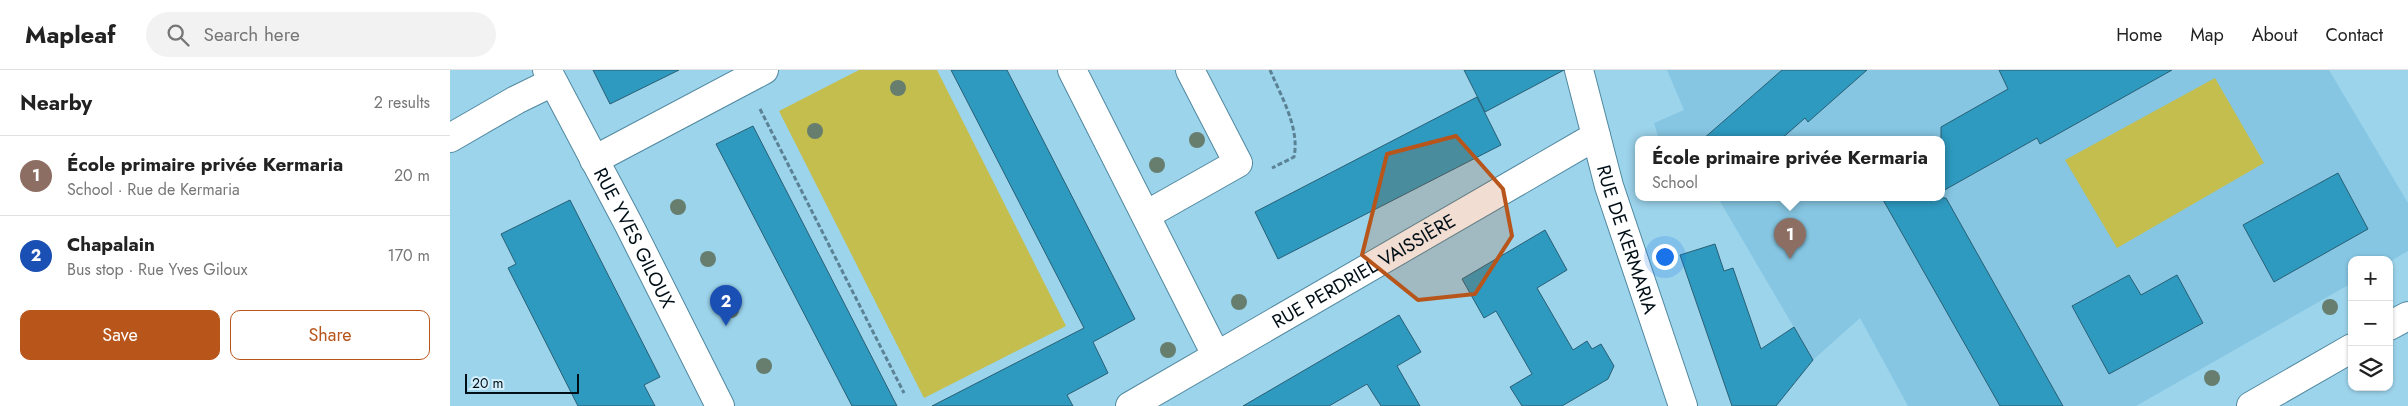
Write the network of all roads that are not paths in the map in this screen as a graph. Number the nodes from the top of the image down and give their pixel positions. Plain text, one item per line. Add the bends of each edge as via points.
1 (1072, 70) edge
2 (1190, 70) edge
3 (1579, 70) edge
4 (755, 75) edge
5 (550, 76) edge
6 (1596, 136) junction
7 (450, 138) edge
8 (594, 160) junction
9 (1146, 215) junction
10 (2408, 316) edge
11 (2393, 324) edge
12 (2348, 350) edge
13 (1216, 355) junction
14 (1674, 402) edge
15 (720, 406) edge
16 (1130, 406) edge
17 (2251, 406) edge

1 - 9 street
2 - 9 street via 1238,163
3 - 6 street, RUE DE KERMARIA
4 - 8 street
5 - 7 street
5 - 8 street, RUE YVES GILOUX
6 - 13 street, RUE PERDRIEL VAISSIÈRE
6 - 14 street, RUE DE KERMARIA
8 - 15 street, RUE YVES GILOUX
9 - 13 street
10 - 11 street
12 - 17 street
13 - 16 street, RUE PERDRIEL VAISSIÈRE

